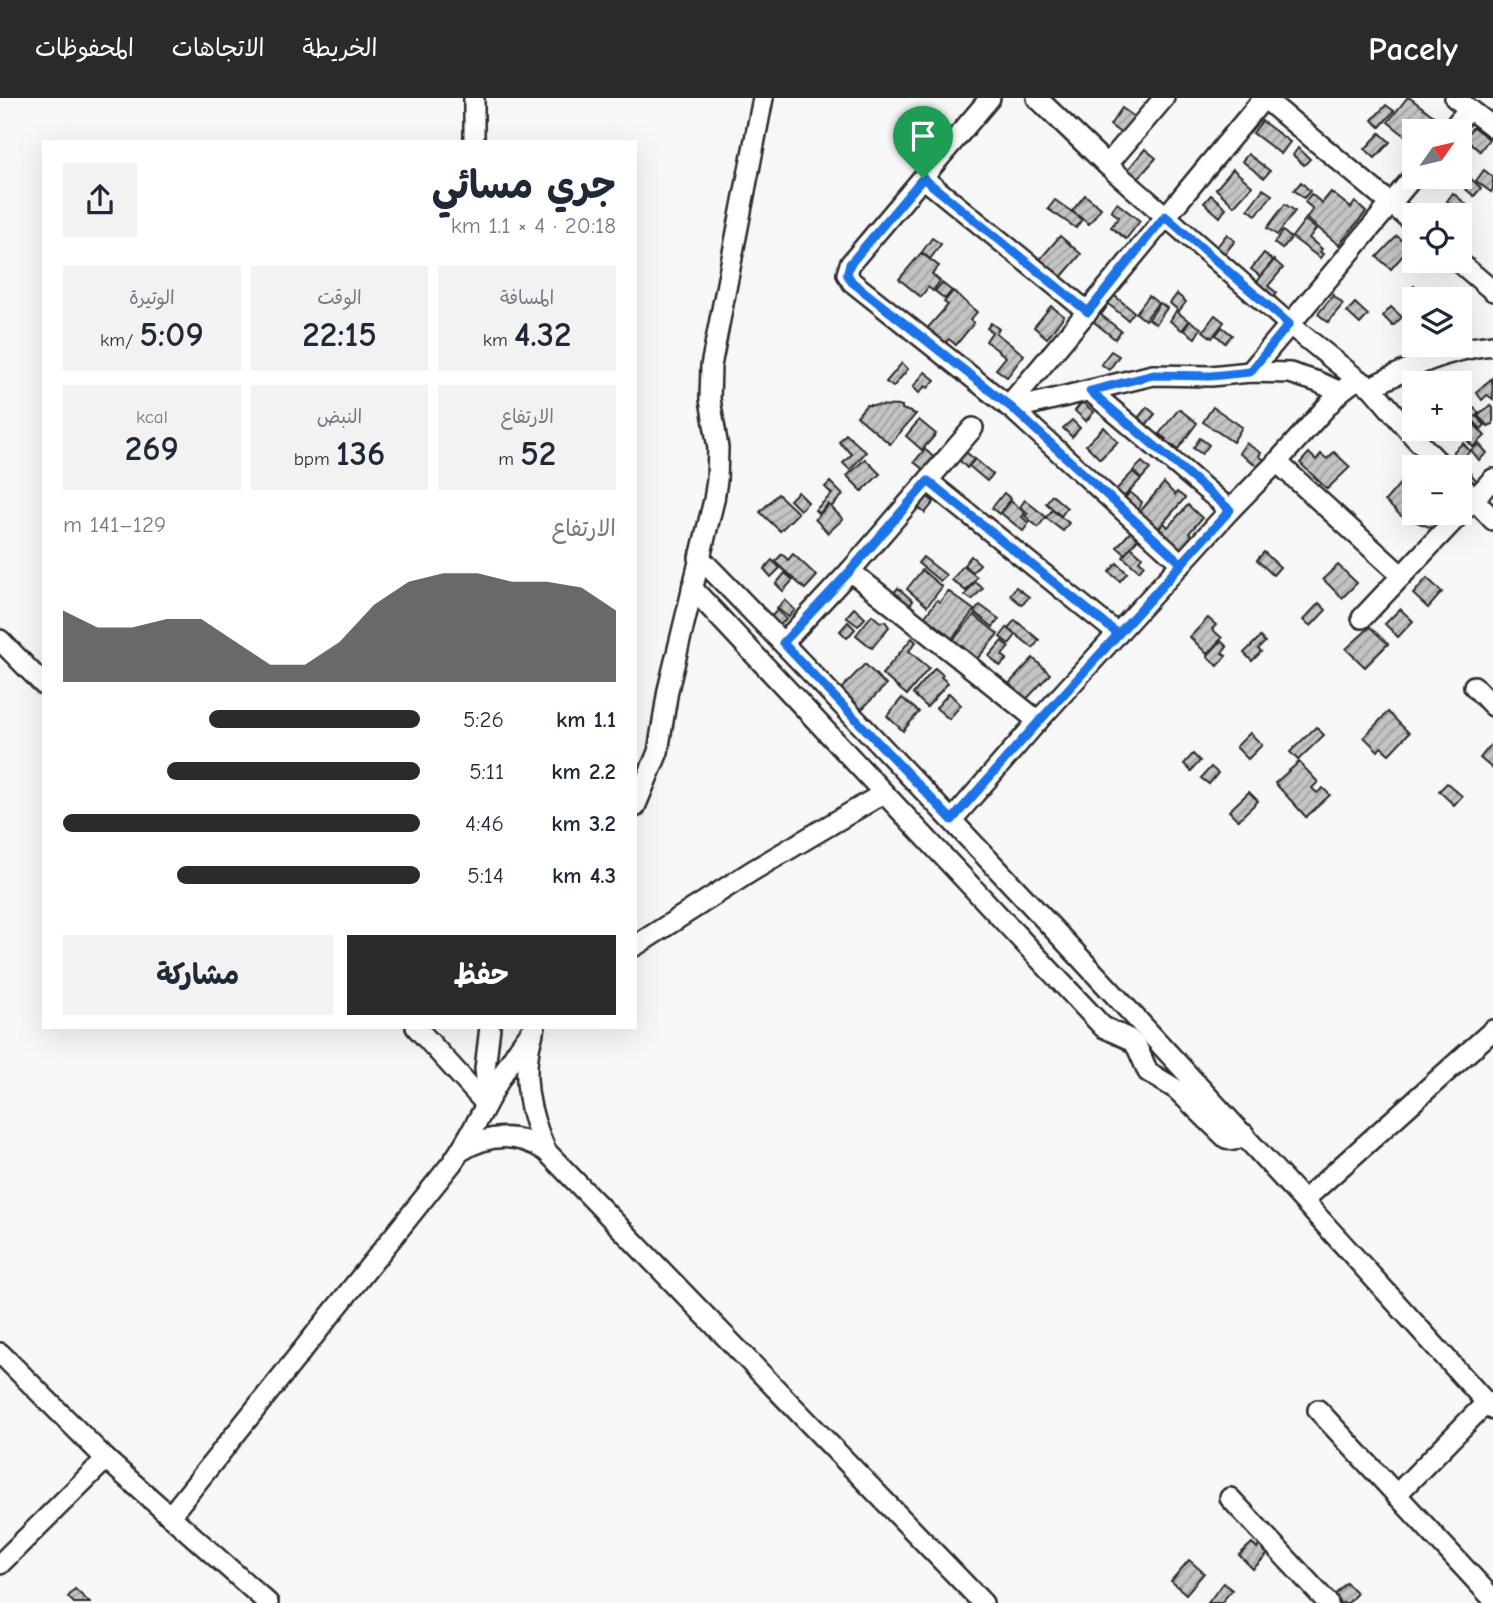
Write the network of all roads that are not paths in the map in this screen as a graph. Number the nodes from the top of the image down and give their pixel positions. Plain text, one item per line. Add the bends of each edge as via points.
1 (474, 98) edge
2 (763, 98) edge
3 (990, 98) edge
4 (1037, 98) edge
5 (1164, 98) edge
6 (1264, 98) edge
7 (1462, 103) edge
8 (1493, 127) edge
9 (474, 140) edge
10 (1107, 165) junction
11 (923, 178) junction
12 (1403, 189) edge
13 (1391, 204) junction
14 (1402, 213) edge
15 (1165, 216) junction
16 (1472, 273) edge
17 (1493, 290) edge
18 (1088, 312) junction
19 (1289, 324) junction
20 (1493, 345) edge
21 (1250, 372) junction
22 (1364, 383) junction
23 (1090, 391) junction
24 (1340, 392) junction
25 (1010, 407) junction
26 (973, 428) dead end
27 (1431, 455) edge
28 (1277, 462) junction
29 (1493, 480) edge
30 (928, 481) junction
31 (1474, 498) junction
32 (1230, 510) junction
33 (1493, 520) edge
34 (699, 557) junction
35 (1182, 564) junction
36 (850, 571) junction
37 (1402, 576) junction
38 (692, 588) junction
39 (1362, 618) dead end
40 (1118, 634) junction
41 (0, 640) edge
42 (783, 643) junction
43 (42, 683) edge
44 (1474, 686) dead end
45 (1493, 706) edge
46 (1038, 721) junction
47 (884, 793) junction
48 (637, 802) edge
49 (952, 820) junction
50 (637, 945) edge
51 (418, 1029) edge
52 (490, 1029) edge
53 (533, 1029) edge
54 (534, 1029) edge
55 (1493, 1030) edge
56 (487, 1100) junction
57 (1244, 1134) junction
58 (461, 1151) junction
59 (546, 1151) junction
60 (1304, 1200) junction
61 (0, 1353) edge
62 (1490, 1406) edge
63 (1318, 1410) dead end
64 (106, 1459) junction
65 (1396, 1494) junction
66 (1230, 1498) dead end
67 (170, 1516) junction
68 (0, 1564) edge
69 (1493, 1599) edge
70 (268, 1603) edge
71 (983, 1603) edge
72 (1328, 1603) edge

1 - 9 street
2 - 34 street via 710,366 718,472
3 - 11 street
4 - 10 street
5 - 10 street
6 - 13 street
6 - 15 street
7 - 8 street
10 - 15 street
11 - 18 street
11 - 25 street via 850,264 847,274
12 - 13 street
13 - 14 street
13 - 19 street
15 - 18 street
15 - 19 street
16 - 17 street
18 - 25 street
19 - 21 street
19 - 22 street
20 - 22 street via 1437,356
21 - 23 street via 1153,375
21 - 24 street via 1290,373
22 - 24 street
22 - 27 street
23 - 25 street
23 - 32 street
24 - 28 street
25 - 35 street
26 - 30 street
28 - 32 street
28 - 37 street
29 - 31 street
30 - 36 street
30 - 40 street
31 - 33 street
31 - 37 street
32 - 35 street
34 - 38 street
34 - 42 street
35 - 40 street
36 - 42 street
36 - 46 street
37 - 39 street
38 - 47 street
38 - 48 street via 657,752
40 - 46 street
41 - 43 street
42 - 49 street
44 - 45 street
46 - 49 street
47 - 50 street
47 - 57 street via 1102,1027 1133,1042 1148,1072 1176,1089 1226,1138 1234,1140
49 - 57 street
51 - 56 street
52 - 56 street
53 - 56 street
54 - 59 street via 527,1088
55 - 60 street
56 - 58 street
57 - 60 street
58 - 59 street via 481,1140 503,1137 526,1140
58 - 67 street
59 - 71 street
60 - 62 street
61 - 64 street
62 - 65 street
63 - 65 street
64 - 67 street
64 - 68 street
65 - 69 street
66 - 72 street
67 - 70 street

